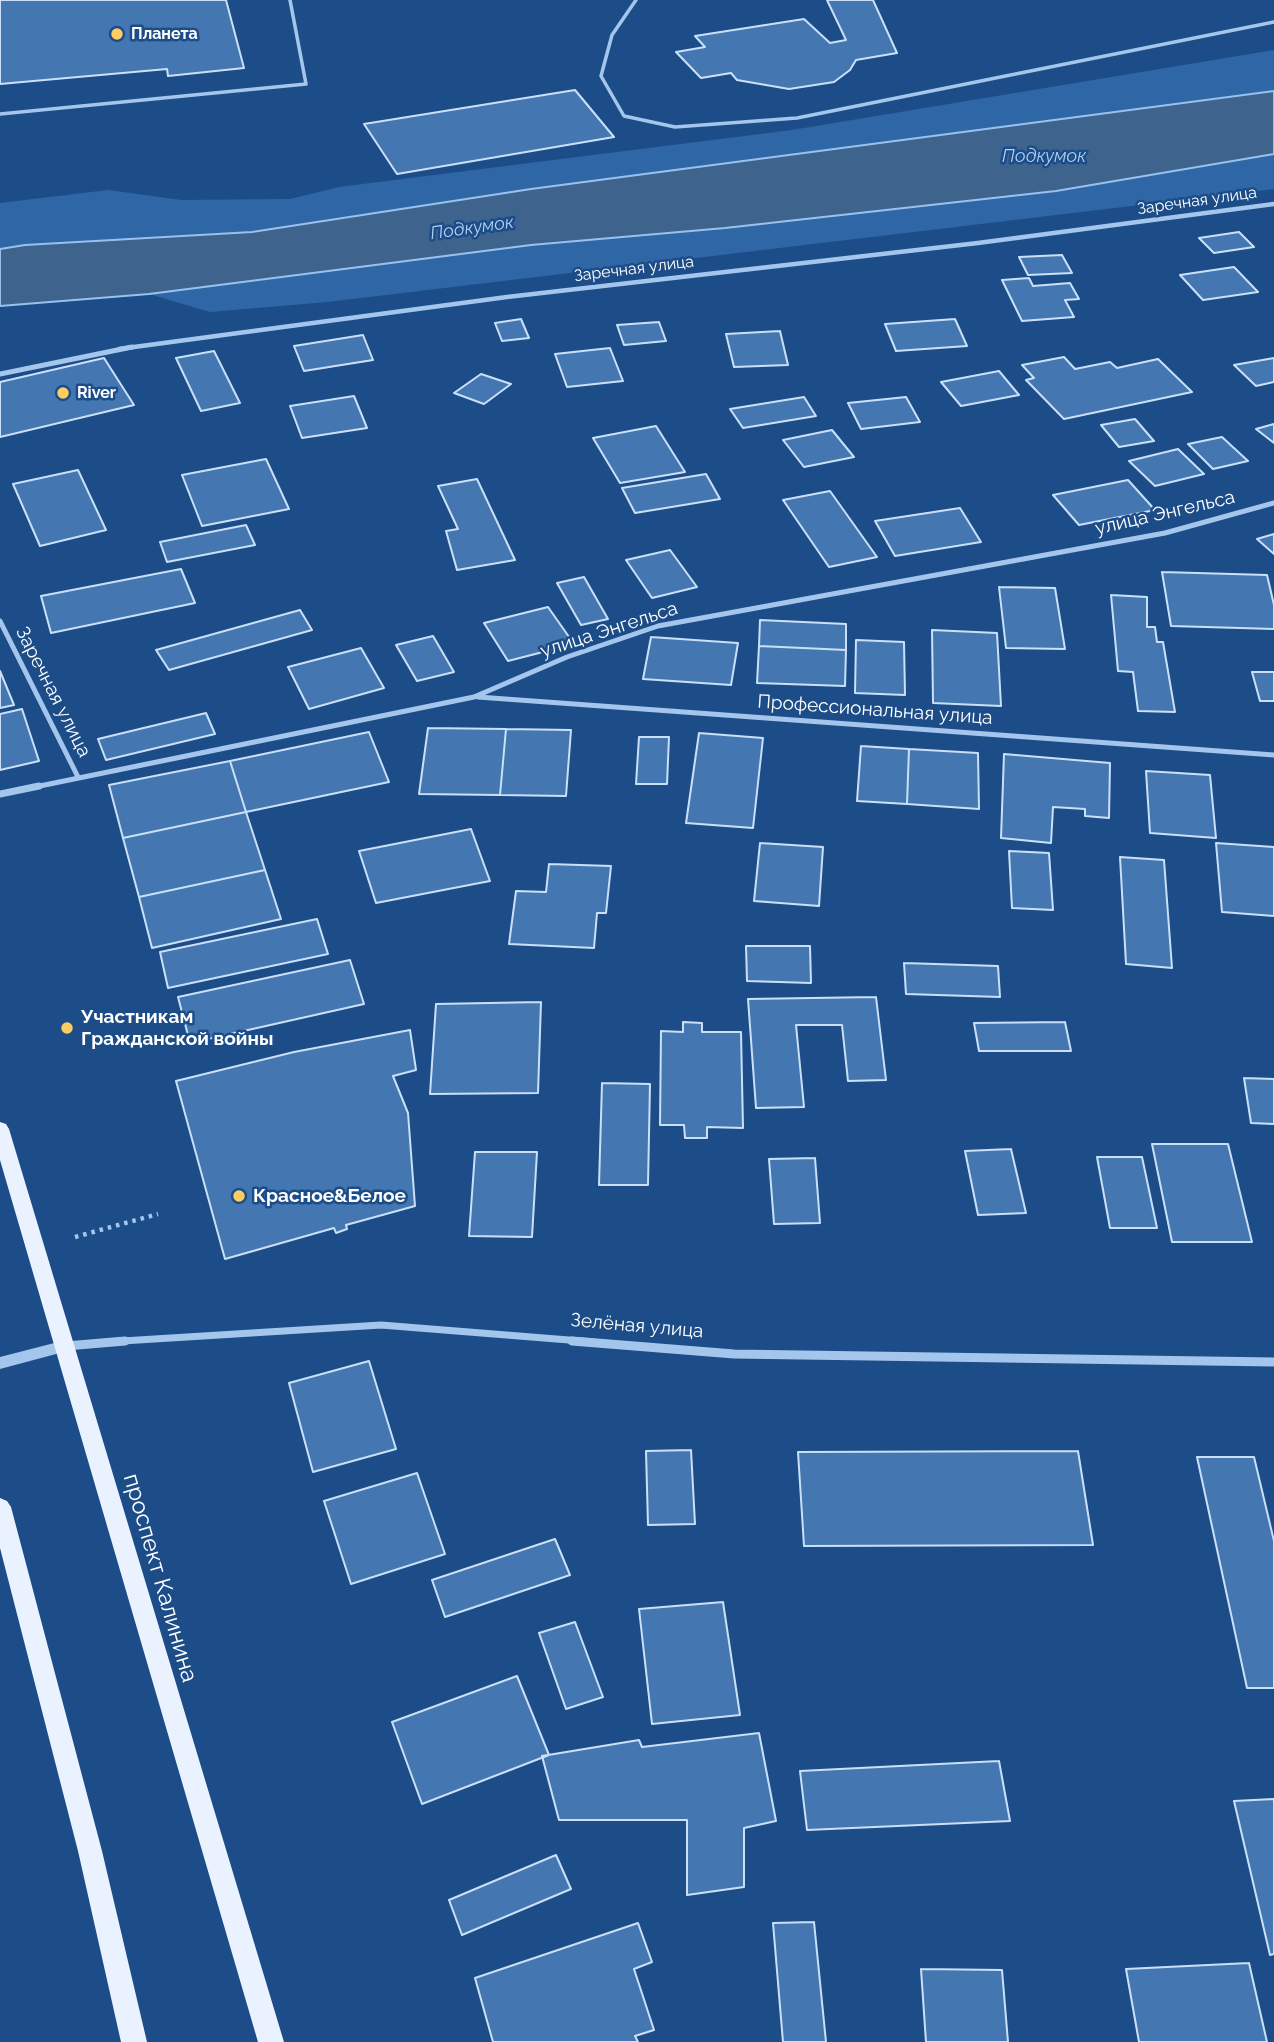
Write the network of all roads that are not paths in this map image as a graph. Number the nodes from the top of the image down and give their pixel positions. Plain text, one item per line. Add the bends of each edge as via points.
1 (290, 0) edge
2 (636, 0) edge
3 (1274, 22) edge
4 (0, 114) edge
5 (1274, 204) edge
6 (0, 373) edge
7 (1274, 503) edge
8 (0, 621) edge
9 (474, 697) junction
10 (1274, 755) edge
11 (78, 777) junction
12 (0, 794) edge
13 (0, 1129) edge
14 (66, 1346) junction
15 (1274, 1362) edge
16 (0, 1363) edge
17 (0, 1507) edge
18 (134, 2042) edge
19 (271, 2042) edge

1 - 4 lane via 306,84
2 - 3 lane via 612,35 601,76 624,116 675,127 797,118
5 - 6 street, Заречная улица via 109,350
7 - 9 street, улица Энгельса via 1165,533 658,626 567,657
8 - 11 street, Заречная улица
9 - 10 street, Профессиональная улица
9 - 11 street, улица Энгельса
11 - 12 street, улица Энгельса
13 - 14 main road, проспект Калинина
14 - 15 street, Зелёная улица via 381,1325 734,1354
14 - 16 street, Зелёная улица
14 - 19 main road, проспект Калинина
17 - 18 main road via 90,1851

